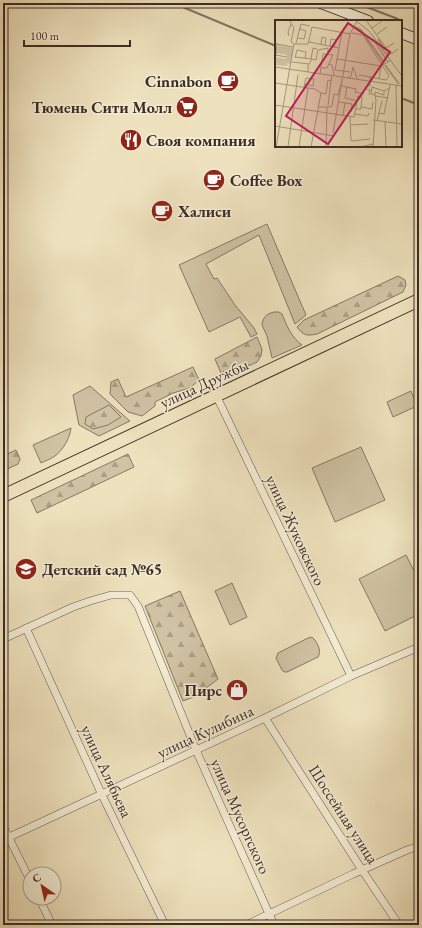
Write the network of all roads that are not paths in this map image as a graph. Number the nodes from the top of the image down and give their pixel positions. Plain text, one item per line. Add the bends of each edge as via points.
1 (321, 3) edge
2 (365, 20) edge
3 (402, 33) edge
4 (419, 40) edge
5 (419, 300) edge
6 (216, 396) junction
7 (3, 496) edge
8 (26, 628) junction
9 (3, 639) edge
10 (419, 647) edge
11 (351, 676) junction
12 (265, 718) junction
13 (196, 750) junction
14 (102, 795) junction
15 (3, 826) edge
16 (6, 839) edge
17 (419, 846) edge
18 (22, 866) edge
19 (362, 870) junction
20 (43, 906) edge
21 (269, 914) junction
22 (52, 925) edge
23 (165, 925) edge
24 (246, 925) edge
25 (274, 925) edge
26 (400, 925) edge

1 - 2 main road
3 - 4 main road
5 - 6 main road, улица Дружбы
6 - 7 main road, улица Дружбы
6 - 11 street, улица Жуковского
8 - 9 street
8 - 13 street, улица Мусоргского via 90,600 111,595 130,595 138,606
8 - 14 street, улица Алябьева
10 - 11 street, улица Кулибина
11 - 12 street, улица Кулибина
12 - 13 street, улица Кулибина
12 - 19 street, Шоссейная улица
13 - 14 street, улица Кулибина
13 - 21 street, улица Мусоргского
14 - 16 street, улица Кулибина
14 - 23 street, улица Алябьева
15 - 16 street
16 - 18 street
17 - 19 street
19 - 21 street
19 - 26 street, Шоссейная улица
20 - 22 street
21 - 24 street
21 - 25 street, улица Мусоргского

